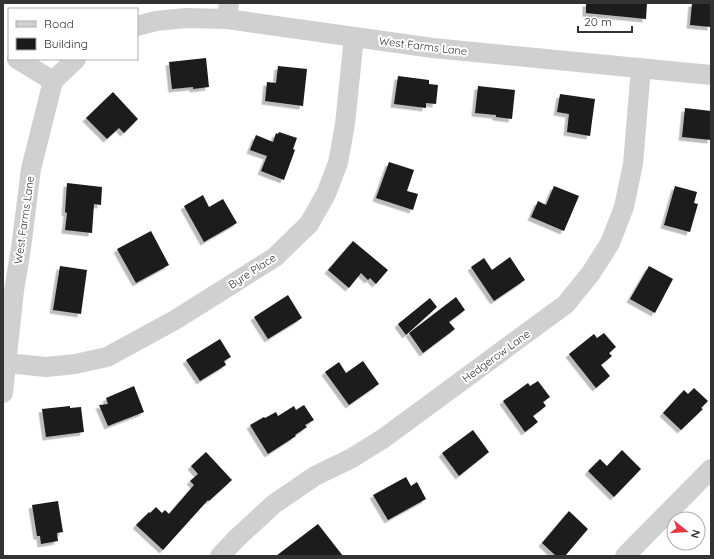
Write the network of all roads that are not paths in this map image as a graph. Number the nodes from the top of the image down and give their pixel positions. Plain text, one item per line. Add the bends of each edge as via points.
1 (228, 11) edge
2 (138, 26) edge
3 (354, 36) junction
4 (18, 60) edge
5 (75, 60) edge
6 (641, 68) junction
7 (711, 75) edge
8 (53, 82) junction
9 (8, 290) edge
10 (7, 363) junction
11 (3, 393) edge
12 (711, 469) edge
13 (220, 556) edge
14 (624, 556) edge

1 - 2 street, West Farms Lane
1 - 3 street, West Farms Lane
3 - 6 street, West Farms Lane via 432,48
3 - 10 street, Byre Place via 345,124 338,163 326,194 309,224 274,257 175,320 107,358 46,367
4 - 8 street
5 - 8 street
6 - 7 street, West Farms Lane
6 - 13 street, Hedgerow Lane via 633,164 624,207 610,243 591,273 566,304 384,438 352,458 315,476 274,504
8 - 9 street, West Farms Lane via 31,169 21,248
9 - 10 street, West Farms Lane
10 - 11 street, West Farms Lane
12 - 14 street

